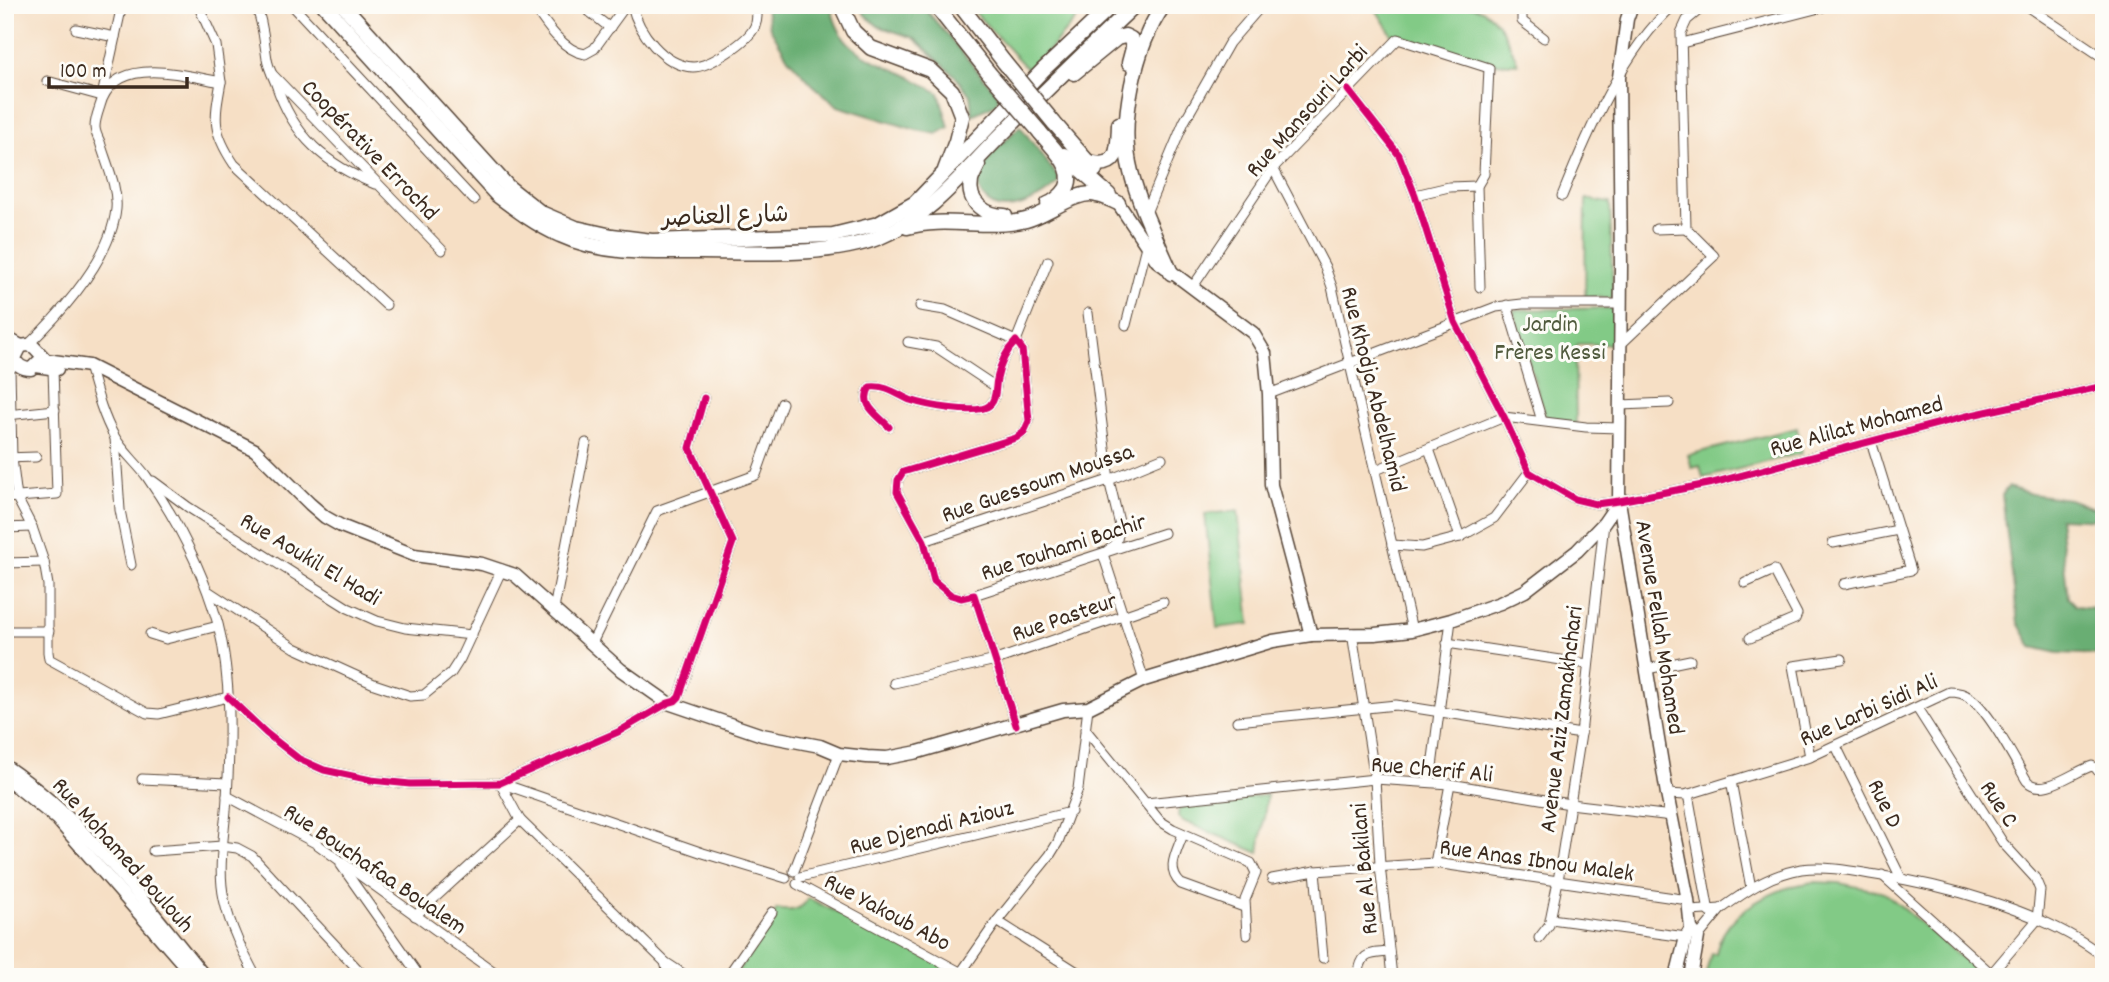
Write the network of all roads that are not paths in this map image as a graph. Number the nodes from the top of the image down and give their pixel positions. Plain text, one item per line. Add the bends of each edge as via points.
1 (122, 5) edge
2 (198, 5) edge
3 (256, 5) edge
4 (292, 5) edge
5 (324, 5) edge
6 (533, 5) edge
7 (581, 5) edge
8 (626, 5) edge
9 (632, 5) edge
10 (755, 5) edge
11 (841, 5) edge
12 (935, 5) edge
13 (960, 5) edge
14 (1112, 5) edge
15 (1135, 5) edge
16 (1164, 5) edge
17 (1262, 5) edge
18 (1522, 5) edge
19 (1632, 5) edge
20 (1674, 5) edge
21 (1705, 5) edge
22 (1831, 5) edge
23 (2025, 5) edge
24 (345, 7) edge
25 (610, 28) junction
26 (76, 29) dead end
27 (115, 37) junction
28 (1544, 38) dead end
29 (1682, 43) junction
30 (2104, 58) edge
31 (272, 74) junction
32 (1619, 77) junction
33 (47, 81) dead end
34 (221, 82) junction
35 (1348, 90) junction
36 (1044, 94) junction
37 (102, 96) junction
38 (1039, 131) junction
39 (984, 154) junction
40 (1089, 162) junction
41 (1273, 168) junction
42 (942, 178) junction
43 (379, 186) junction
44 (1477, 186) junction
45 (1415, 195) junction
46 (1562, 196) dead end
47 (474, 201) dead end
48 (1118, 203) junction
49 (1146, 214) junction
50 (1686, 228) junction
51 (1656, 229) dead end
52 (889, 232) junction
53 (1146, 246) junction
54 (442, 250) dead end
55 (1048, 261) dead end
56 (1181, 281) junction
57 (1480, 287) dead end
58 (386, 304) dead end
59 (1620, 304) junction
60 (1507, 305) junction
61 (920, 306) dead end
62 (1088, 313) dead end
63 (1455, 322) junction
64 (1126, 325) dead end
65 (5, 337) edge
66 (1016, 341) junction
67 (908, 342) dead end
68 (1620, 345) junction
69 (15, 358) edge
70 (37, 360) junction
71 (1350, 365) junction
72 (89, 366) junction
73 (53, 369) junction
74 (2104, 386) edge
75 (996, 387) junction
76 (1269, 394) junction
77 (704, 398) dead end
78 (1669, 402) dead end
79 (782, 403) dead end
80 (1620, 405) junction
81 (55, 410) junction
82 (8, 415) edge
83 (1504, 417) junction
84 (1542, 421) junction
85 (889, 427) dead end
86 (1619, 428) junction
87 (115, 438) junction
88 (1871, 441) junction
89 (586, 443) dead end
90 (1429, 449) junction
91 (36, 457) dead end
92 (9, 458) edge
93 (1162, 458) dead end
94 (1376, 470) junction
95 (1529, 472) junction
96 (146, 475) junction
97 (1109, 480) junction
98 (710, 492) junction
99 (5, 498) edge
100 (16, 498) junction
101 (1619, 501) junction
102 (1604, 523) junction
103 (32, 527) junction
104 (5, 528) edge
105 (1898, 530) junction
106 (1164, 533) dead end
107 (1460, 537) junction
108 (924, 541) junction
109 (1833, 543) dead end
110 (1392, 545) junction
111 (1103, 554) junction
112 (44, 562) junction
113 (5, 563) edge
114 (131, 565) dead end
115 (502, 569) junction
116 (1745, 583) dead end
117 (1844, 584) dead end
118 (207, 590) junction
119 (974, 595) junction
120 (1163, 602) dead end
121 (554, 609) junction
122 (1122, 615) junction
123 (1451, 620) junction
124 (218, 626) junction
125 (1412, 630) junction
126 (5, 631) edge
127 (49, 631) junction
128 (1352, 632) junction
129 (150, 634) dead end
130 (472, 635) junction
131 (1311, 635) junction
132 (1750, 638) dead end
133 (592, 643) junction
134 (1447, 643) junction
135 (1842, 659) dead end
136 (996, 660) junction
137 (1690, 660) dead end
138 (1588, 664) junction
139 (1647, 668) junction
140 (1144, 680) junction
141 (894, 683) dead end
142 (228, 697) junction
143 (668, 703) junction
144 (1365, 707) junction
145 (1088, 708) junction
146 (1917, 708) junction
147 (1438, 711) junction
148 (1237, 721) dead end
149 (1016, 725) junction
150 (1085, 729) junction
151 (1581, 734) junction
152 (1836, 746) junction
153 (839, 754) junction
154 (1810, 757) junction
155 (5, 766) edge
156 (5, 776) edge
157 (142, 779) dead end
158 (1375, 779) junction
159 (2104, 779) edge
160 (1731, 781) junction
161 (1430, 782) junction
162 (227, 783) junction
163 (500, 783) junction
164 (1450, 784) junction
165 (1667, 794) junction
166 (1688, 794) junction
167 (227, 796) junction
168 (1146, 803) junction
169 (1570, 804) junction
170 (1070, 812) junction
171 (1672, 816) junction
172 (520, 820) junction
173 (1184, 834) junction
174 (222, 846) junction
175 (153, 851) dead end
176 (336, 858) junction
177 (1435, 863) junction
178 (1380, 865) junction
179 (1315, 871) junction
180 (1882, 875) junction
181 (794, 877) junction
182 (1901, 878) junction
183 (1272, 879) dead end
184 (1558, 881) junction
185 (1751, 888) junction
186 (1689, 905) junction
187 (1244, 907) junction
188 (1721, 909) junction
189 (772, 912) dead end
190 (1709, 912) junction
191 (415, 916) junction
192 (1551, 919) junction
193 (2038, 920) junction
194 (997, 921) junction
195 (1692, 934) junction
196 (1247, 935) dead end
197 (1539, 937) dead end
198 (1390, 952) junction
199 (2104, 957) edge
200 (1323, 958) dead end
201 (665, 962) junction
202 (959, 974) edge
203 (1993, 975) edge
204 (194, 977) edge
205 (205, 977) edge
206 (256, 977) edge
207 (365, 977) edge
208 (420, 977) edge
209 (501, 977) edge
210 (669, 977) edge
211 (688, 977) edge
212 (727, 977) edge
213 (1084, 977) edge
214 (1358, 977) edge
215 (1392, 977) edge
216 (1676, 977) edge
217 (1692, 977) edge

1 - 27 street
2 - 34 street via 216,45
3 - 31 street
4 - 47 street
5 - 52 highway via 497,195 562,236 639,253 744,252 854,244
6 - 25 street via 546,24 580,54 590,52
7 - 25 street
8 - 25 street
9 - 10 street via 638,23 660,51 695,67 706,65 746,39 757,19
11 - 42 highway via 853,31 871,48 930,70 952,91 962,117
12 - 38 highway, bridge
13 - 40 highway, bridge
14 - 42 highway, شارع العناصر via 1044,68
15 - 36 highway
16 - 49 highway via 1145,39 1128,109 1130,170
17 - 49 street via 1229,43 1184,122
18 - 28 street via 1522,21
19 - 32 main road, Avenue Fellah Mohamed
20 - 32 street via 1656,22
21 - 29 street via 1682,26
22 - 29 street
23 - 30 street
24 - 42 highway, شارع العناصر via 508,187 541,212 576,228 652,241 833,235 878,224 915,203
26 - 27 street
27 - 37 street
29 - 50 street
31 - 43 street, Coopérative Errochd
31 - 43 street via 282,104 311,145 346,173
32 - 46 street
32 - 59 main road, Avenue Fellah Mohamed
33 - 37 street
34 - 37 street via 166,72 131,74 114,80
34 - 58 street via 215,123 234,164
35 - 41 street, Rue Mansouri Larbi
35 - 44 street, Rue Mansouri Larbi via 1398,39 1489,68 1484,174
35 - 45 street via 1399,155
36 - 39 highway
36 - 40 highway via 1117,38 1131,39 1117,152 1110,163
37 - 69 street via 95,128 115,190 116,209 107,242 87,280
38 - 39 highway via 1070,176 1068,188 1053,203 1012,216 995,216 980,209 971,181
38 - 48 highway
39 - 52 highway via 954,186
40 - 48 highway
41 - 56 street, Rue Mansouri Larbi
41 - 71 street, Rue Khodja Abdelhamid via 1325,267
43 - 54 street, Coopérative Errochd
44 - 45 street
44 - 57 street
45 - 63 street
48 - 52 highway via 1087,195 1027,220 934,222
48 - 53 main road
49 - 56 highway
50 - 51 street
50 - 68 street via 1714,256
53 - 56 main road
53 - 64 street
55 - 66 street
56 - 76 main road via 1253,333 1265,353
59 - 60 street
59 - 68 main road, Avenue Fellah Mohamed
60 - 63 street
60 - 84 street
61 - 66 street via 945,310
62 - 97 street
63 - 71 street
63 - 83 street
65 - 69 main road
66 - 75 street via 1003,358
66 - 108 street via 1022,349 1029,421 1024,432 903,472 898,480 897,492
67 - 75 street via 936,347
68 - 80 main road, Avenue Fellah Mohamed
69 - 70 main road via 31,369
69 - 70 main road via 36,349
69 - 82 street
70 - 72 main road
70 - 73 main road
71 - 76 street
71 - 94 street, Rue Khodja Abdelhamid
72 - 73 main road
72 - 87 street
72 - 115 main road via 255,450 310,504 341,526 414,555
73 - 81 street
74 - 88 street, Rue Alilat Mohamed
75 - 85 street via 991,404 968,410 929,405 879,386 870,387 865,402
76 - 131 main road via 1271,485
77 - 98 street via 690,448
78 - 80 street
79 - 98 street via 755,475
80 - 86 main road, Avenue Fellah Mohamed
81 - 82 street
81 - 100 street via 57,494
82 - 92 street
83 - 84 street
83 - 90 street
83 - 95 street
84 - 86 street
86 - 101 main road, Avenue Fellah Mohamed
87 - 96 street
87 - 114 street via 120,509
88 - 101 street, Rue Alilat Mohamed
88 - 105 street
89 - 121 street
90 - 94 street
90 - 107 street
91 - 92 street
92 - 100 street
93 - 97 street, Rue Guessoum Moussa
94 - 110 street, Rue Khodja Abdelhamid
95 - 101 street, Rue Alilat Mohamed via 1575,499
95 - 107 street via 1494,518
96 - 118 street via 186,540
96 - 130 street, Rue Aoukil El Hadi via 188,507 348,608 405,628
97 - 108 street, Rue Guessoum Moussa
97 - 111 street via 1120,526 1116,544
98 - 133 street via 657,511
98 - 143 street via 733,542 679,697
99 - 100 street
100 - 103 street
101 - 102 main road
101 - 139 main road, Avenue Fellah Mohamed
102 - 123 main road via 1577,551 1525,591
102 - 138 street, Avenue Aziz Zamakhchari
103 - 104 street
103 - 112 street
105 - 109 street
105 - 117 street via 1911,570
106 - 111 street, Rue Touhami Bachir
107 - 110 street via 1422,547
108 - 119 street via 934,582 951,595
110 - 125 street, Rue Khodja Abdelhamid
111 - 119 street, Rue Touhami Bachir
111 - 122 street
112 - 113 street
112 - 127 street
115 - 121 main road
115 - 130 street
116 - 132 street via 1774,570 1797,614 1795,619
118 - 124 street
118 - 130 street via 295,648 410,696 424,695 451,673
119 - 136 street
120 - 122 street, Rue Pasteur
121 - 133 main road
122 - 136 street, Rue Pasteur
122 - 140 street
123 - 125 main road
123 - 134 street
124 - 129 street via 166,639
124 - 142 street
125 - 128 main road
126 - 127 street
127 - 142 street via 49,659 147,713
128 - 131 main road
128 - 144 street, Rue Al Bakilani
131 - 140 main road via 1273,641
133 - 143 main road
134 - 138 street
134 - 147 street
135 - 154 street via 1793,666
136 - 141 street, Rue Pasteur
136 - 149 street
137 - 139 street
138 - 151 street, Avenue Aziz Zamakhchari
139 - 165 main road, Avenue Fellah Mohamed
140 - 145 main road
142 - 162 street
142 - 163 street via 299,759 324,770 410,784
143 - 153 main road via 762,735
143 - 163 street via 618,732
144 - 147 street via 1396,705
144 - 148 street
144 - 158 street, Rue Al Bakilani
145 - 149 main road via 1063,710
145 - 150 street
146 - 152 street, Rue Larbi Sidi Ali
146 - 159 street, Rue Larbi Sidi Ali via 1949,692 1971,698 2036,788 2094,767
146 - 193 street, Rue C via 2003,843 2035,878 2040,890
147 - 151 street
147 - 161 street
149 - 153 main road via 887,758
150 - 168 street
150 - 170 street via 1078,789
151 - 169 street, Avenue Aziz Zamakhchari
152 - 154 street, Rue Larbi Sidi Ali
152 - 182 street, Rue D
153 - 181 street
154 - 160 street, Rue Larbi Sidi Ali
155 - 205 main road, Rue Mohamed Boulouh via 74,823
156 - 204 main road via 57,819
157 - 162 street
158 - 161 street, Rue Cherif Ali
158 - 168 street, Rue Cherif Ali
158 - 178 street, Rue Al Bakilani
160 - 166 street, Rue Larbi Sidi Ali
160 - 185 street
161 - 164 street, Rue Cherif Ali
162 - 167 street
163 - 172 street
163 - 181 street, Rue Yakoub Abo via 703,853
164 - 169 street, Rue Cherif Ali
164 - 177 street
165 - 166 street, Rue Larbi Sidi Ali
165 - 171 main road, Avenue Fellah Mohamed
166 - 190 street
167 - 174 street
167 - 176 street, Rue Bouchafaa Boualem
168 - 173 street via 1160,821
169 - 171 street, Rue Cherif Ali
169 - 184 street, Avenue Aziz Zamakhchari
170 - 181 street, Rue Djenadi Aziouz
170 - 194 street via 1050,855
171 - 186 main road, Avenue Fellah Mohamed
172 - 191 street
172 - 201 street
173 - 187 street via 1251,863 1256,873
173 - 187 street via 1172,867 1176,879
174 - 175 street
174 - 206 street via 224,898
174 - 207 street via 237,848 263,865
176 - 191 street, Rue Bouchafaa Boualem
176 - 208 street
177 - 178 street, Rue Anas Ibnou Malek
177 - 184 street, Rue Anas Ibnou Malek
178 - 179 street, Rue Anas Ibnou Malek
178 - 198 street, Rue Al Bakilani
179 - 183 street, Rue Anas Ibnou Malek
179 - 200 street
180 - 182 street
180 - 185 street via 1809,869 1768,878
180 - 203 street
181 - 202 street, Rue Yakoub Abo
182 - 193 street via 1936,885
184 - 186 street, Rue Anas Ibnou Malek
184 - 192 street, Avenue Aziz Zamakhchari
185 - 188 street
186 - 190 street, Rue Anas Ibnou Malek
186 - 195 main road, Avenue Fellah Mohamed
187 - 196 street
188 - 190 street, Rue Anas Ibnou Malek
188 - 195 street
189 - 212 street
191 - 209 street, Rue Bouchafaa Boualem
192 - 195 street
192 - 197 street
193 - 199 street via 2078,937
193 - 203 street
194 - 202 street
194 - 213 street
195 - 216 main road
195 - 217 main road
198 - 214 street via 1364,957
198 - 215 street, Rue Al Bakilani
201 - 210 street
201 - 211 street

